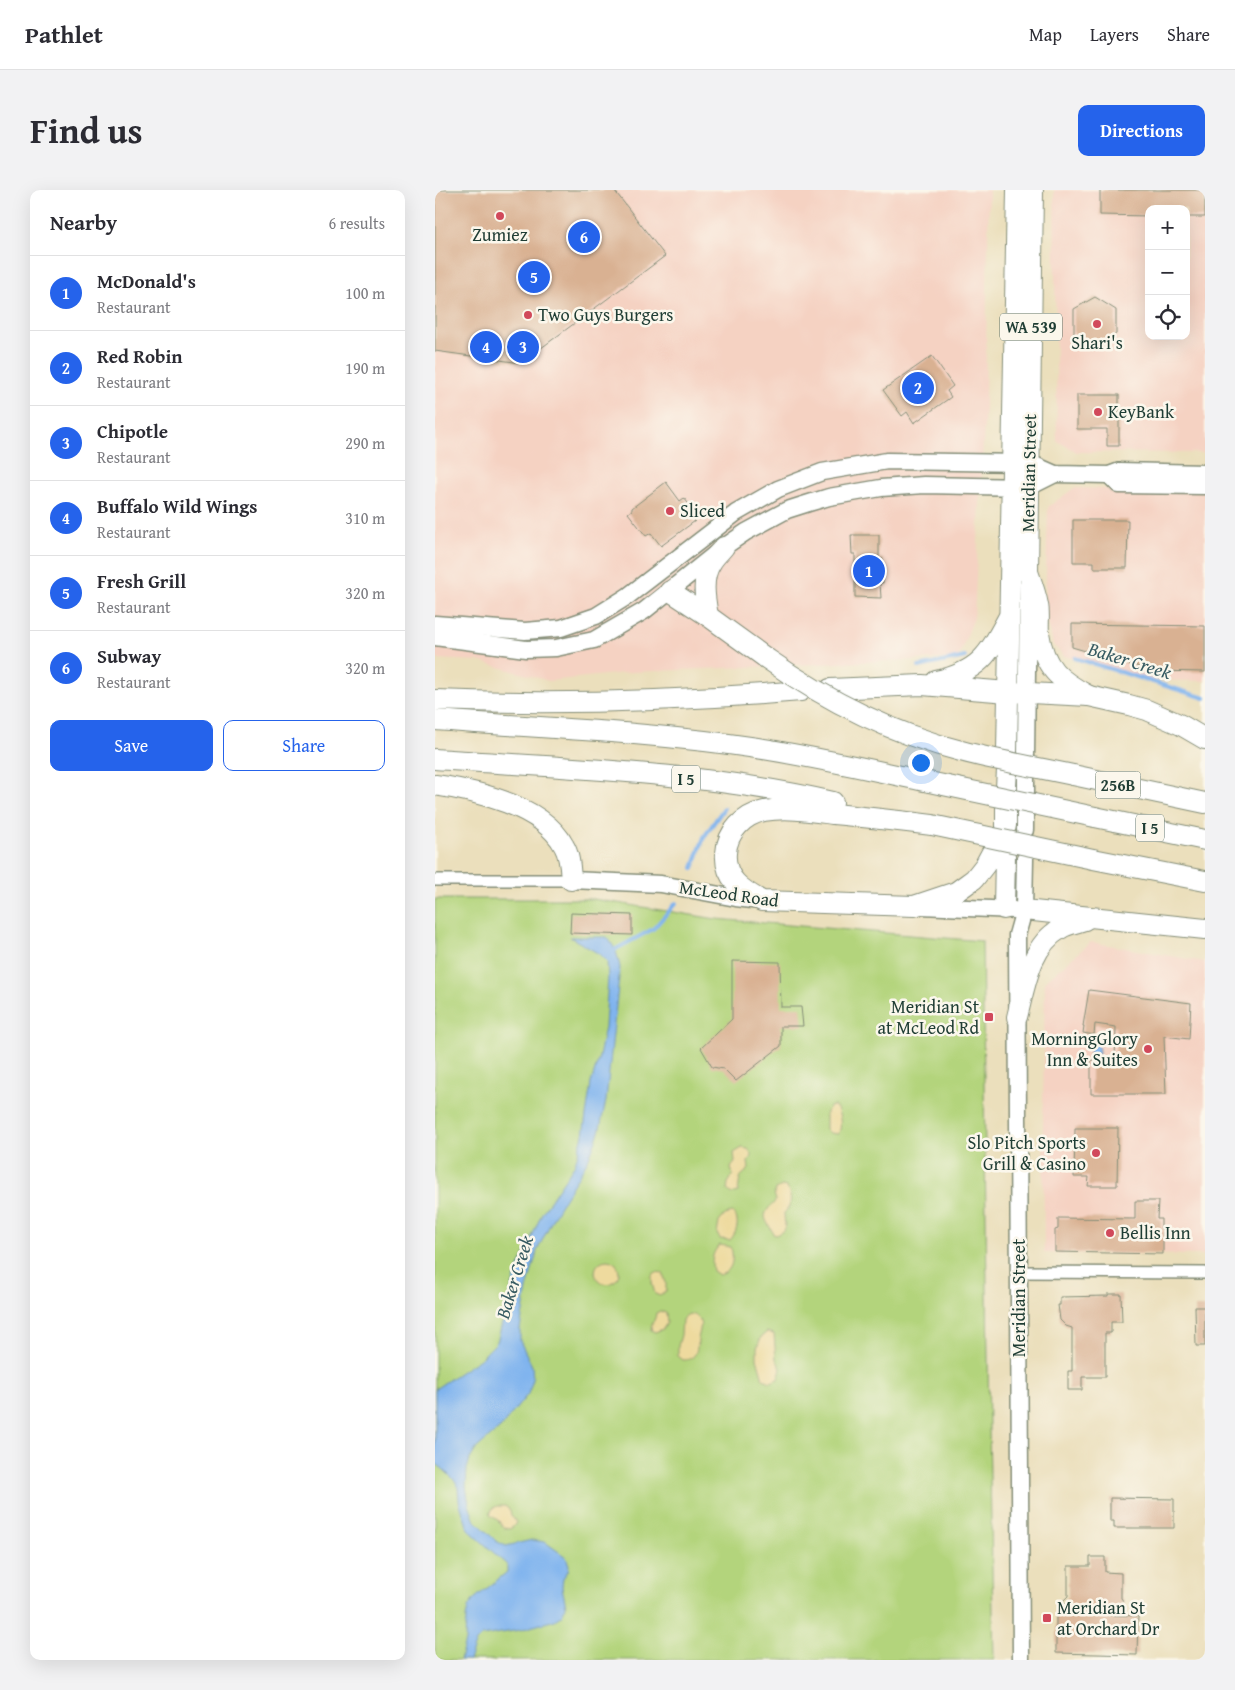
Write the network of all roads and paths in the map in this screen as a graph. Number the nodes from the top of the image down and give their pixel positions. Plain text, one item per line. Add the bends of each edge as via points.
1 (1017, 190) edge
2 (1025, 190) edge
3 (1033, 190) edge
4 (1032, 234) junction
5 (1021, 463) junction
6 (1205, 473) edge
7 (1055, 474) junction
8 (1109, 474) junction
9 (1205, 486) edge
10 (1021, 487) junction
11 (724, 547) junction
12 (1028, 572) junction
13 (657, 574) junction
14 (642, 586) junction
15 (663, 597) junction
16 (1009, 614) junction
17 (708, 616) junction
18 (435, 624) edge
19 (435, 637) edge
20 (922, 685) junction
21 (830, 688) dead end
22 (801, 691) dead end
23 (1017, 693) junction
24 (1089, 696) junction
25 (435, 700) edge
26 (435, 720) edge
27 (1205, 740) edge
28 (435, 759) edge
29 (1016, 772) dead end
30 (435, 785) edge
31 (1205, 803) edge
32 (933, 825) junction
33 (1205, 840) edge
34 (435, 880) edge
35 (571, 880) junction
36 (1205, 881) edge
37 (762, 901) junction
38 (913, 906) junction
39 (1014, 910) junction
40 (1098, 917) junction
41 (1205, 929) edge
42 (1017, 1017) junction
43 (1019, 1272) junction
44 (1205, 1273) edge
45 (1021, 1660) edge

1 - 5 highway, Meridian Street / WA 539
2 - 4 highway via 1024,223
3 - 4 highway, Meridian Street / WA 539
4 - 5 highway, Meridian Street / WA 539
5 - 7 street
5 - 10 highway, Meridian Street / WA 539
5 - 13 street via 887,461 822,472 778,488 753,502
6 - 8 street via 1120,471
7 - 8 street
7 - 10 street
8 - 9 street via 1119,485
10 - 11 street via 924,485 829,497 787,510
10 - 12 highway, Meridian Street / WA 539
10 - 16 highway, Meridian Street / WA 539
11 - 15 street
11 - 17 highway via 707,571 705,597
12 - 23 street, Meridian Street / WA 539
12 - 24 highway via 1039,607 1039,632 1045,659 1062,681
13 - 14 street
13 - 15 street
14 - 15 street
14 - 18 street via 596,616 561,628 525,631
15 - 17 highway, 256B
15 - 19 street via 594,640 556,648 526,648
16 - 20 highway via 991,648 974,666 952,677
16 - 23 highway, Meridian Street / WA 539
17 - 31 highway, 256B, bridge via 793,678 836,703 898,731 960,751
20 - 21 highway
20 - 23 highway
22 - 25 highway via 582,703
23 - 24 highway
23 - 29 highway, Meridian Street / WA 539
24 - 27 highway via 1147,710
26 - 33 highway, I 5, bridge via 677,738 756,748
28 - 32 highway, I 5 via 622,772 746,786
30 - 35 highway via 493,798 545,824 565,848
32 - 36 highway, I 5, bridge
32 - 37 highway via 786,809 750,816 734,831 726,851 726,863 735,884
34 - 35 street, McLeod Road
35 - 37 street, McLeod Road via 661,884
37 - 38 highway, McLeod Road
38 - 39 street, McLeod Road
38 - 39 highway, Meridian Street via 956,892 974,879 985,865 1007,855
39 - 40 highway
39 - 42 street, Meridian Street
40 - 41 highway
40 - 42 highway via 1061,928 1044,942 1031,966
42 - 43 street, Meridian Street
43 - 44 street
43 - 45 street, Meridian Street

